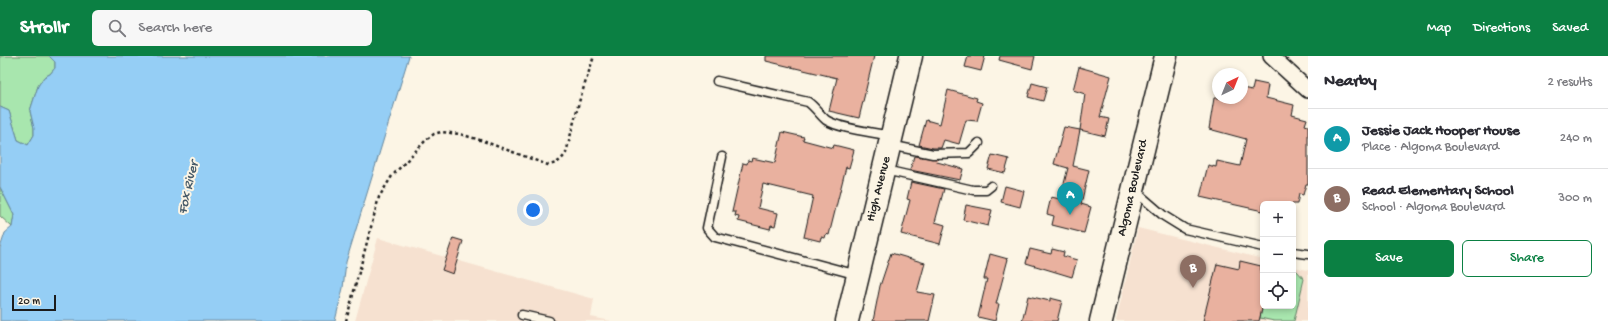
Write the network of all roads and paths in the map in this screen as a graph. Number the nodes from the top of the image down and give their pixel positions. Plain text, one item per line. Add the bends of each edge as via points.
1 (594, 56) edge
2 (912, 56) edge
3 (1166, 56) edge
4 (1271, 56) edge
5 (717, 81) dead end
6 (1307, 86) edge
7 (891, 140) junction
8 (979, 142) dead end
9 (722, 157) dead end
10 (884, 170) junction
11 (991, 186) dead end
12 (1133, 189) junction
13 (1260, 246) edge
14 (1296, 252) edge
15 (1308, 254) edge
16 (858, 275) junction
17 (522, 315) dead end
18 (346, 321) edge
19 (549, 321) edge
20 (847, 321) edge
21 (1101, 321) edge

1 - 18 path via 566,153 559,162 548,165 451,132 434,134 414,151 392,176 379,197
2 - 7 main road, High Avenue
3 - 12 main road, Algoma Boulevard
4 - 6 street
5 - 7 lane via 808,102 825,119
7 - 8 lane via 933,154 969,153
7 - 10 main road, High Avenue
9 - 16 lane via 707,228 715,236
10 - 11 lane via 973,190 986,190
10 - 16 main road, High Avenue
12 - 13 lane via 1164,216 1185,229
12 - 21 main road, Algoma Boulevard
14 - 15 lane
16 - 20 main road, High Avenue
17 - 19 lane

